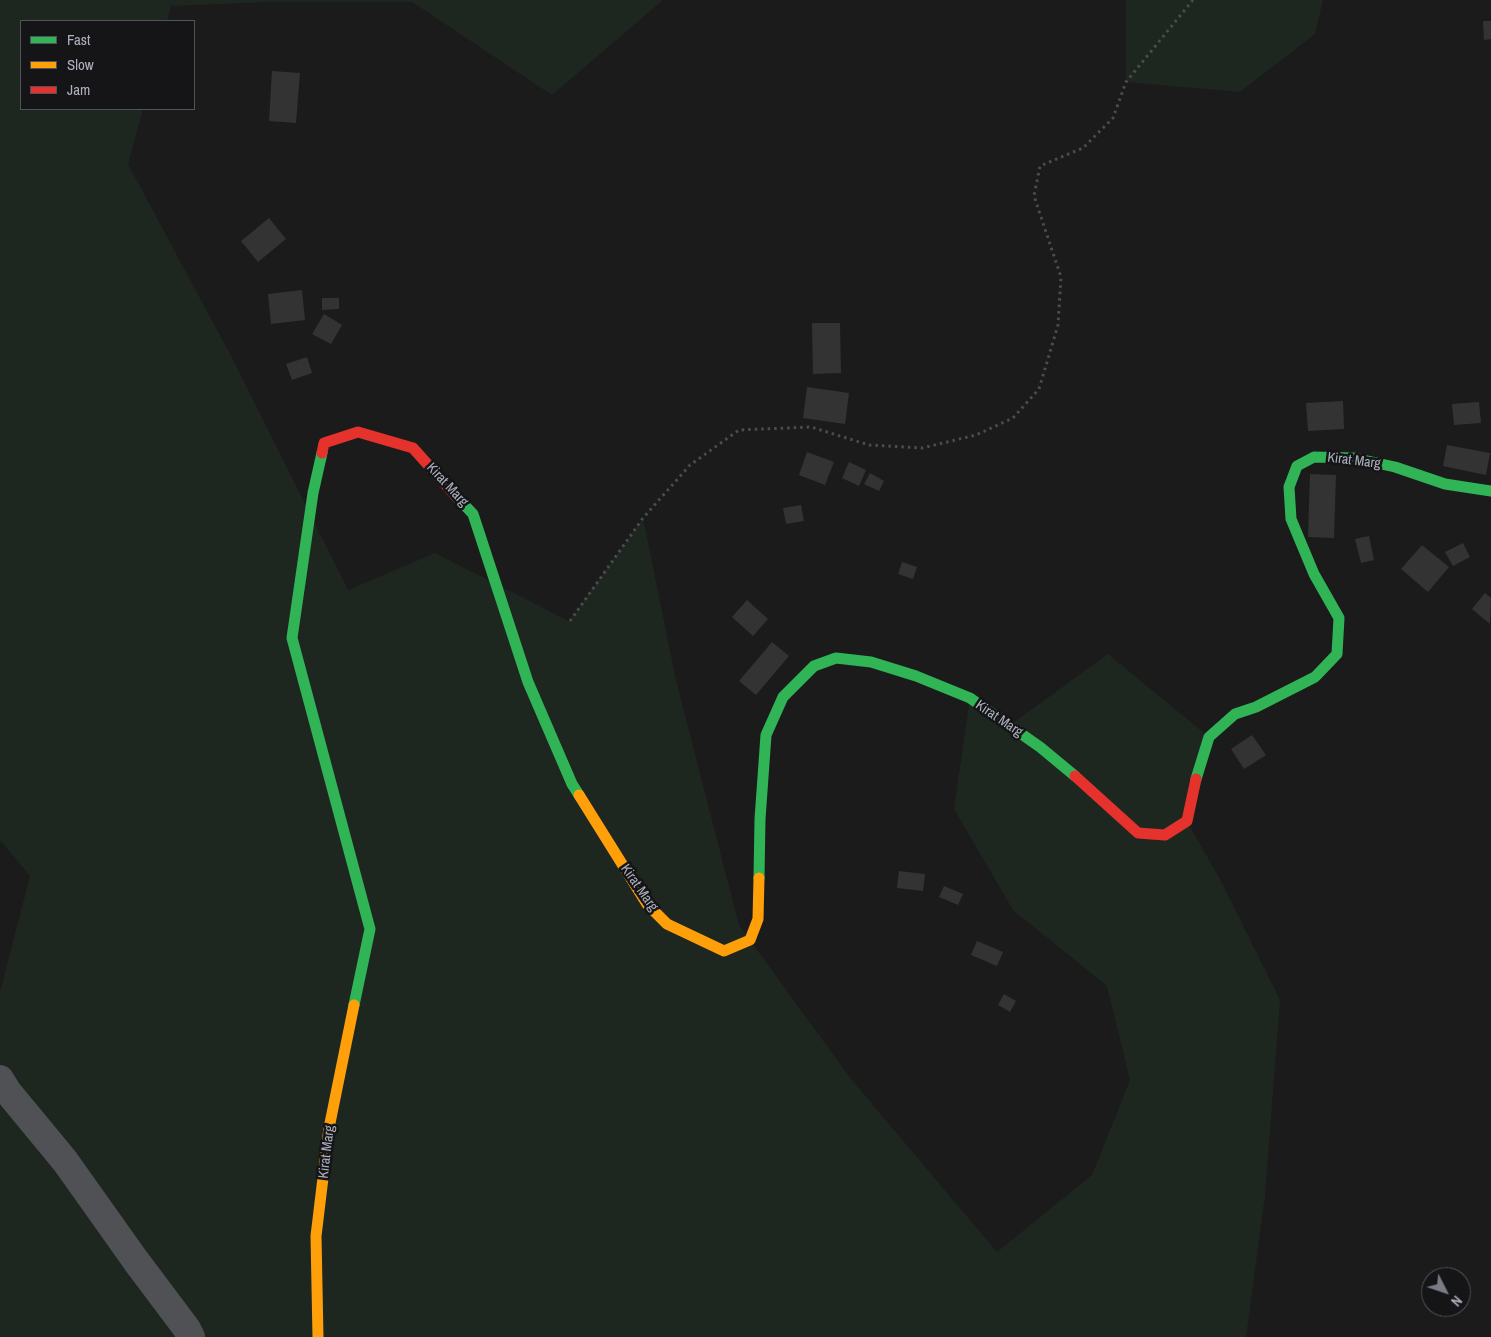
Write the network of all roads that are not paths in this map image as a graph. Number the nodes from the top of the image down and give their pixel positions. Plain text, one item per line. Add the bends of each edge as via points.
1 (1491, 491) edge
2 (0, 1079) edge
3 (191, 1337) edge
4 (318, 1337) edge

1 - 4 street, Kirat Marg via 1445,484 1395,467 1354,458 1314,457 1297,466 1289,487 1291,519 1314,574 1340,618 1337,654 1315,677 1235,714 1209,736 1187,820 1165,835 1138,833 1040,747 970,698 871,662 836,658 814,666 783,697 766,735 758,919 750,940 724,951 667,924 647,904 572,784 528,682 474,514 413,448 358,432 324,442 313,493 292,638 370,929 329,1128 316,1236
2 - 3 street via 65,1161

